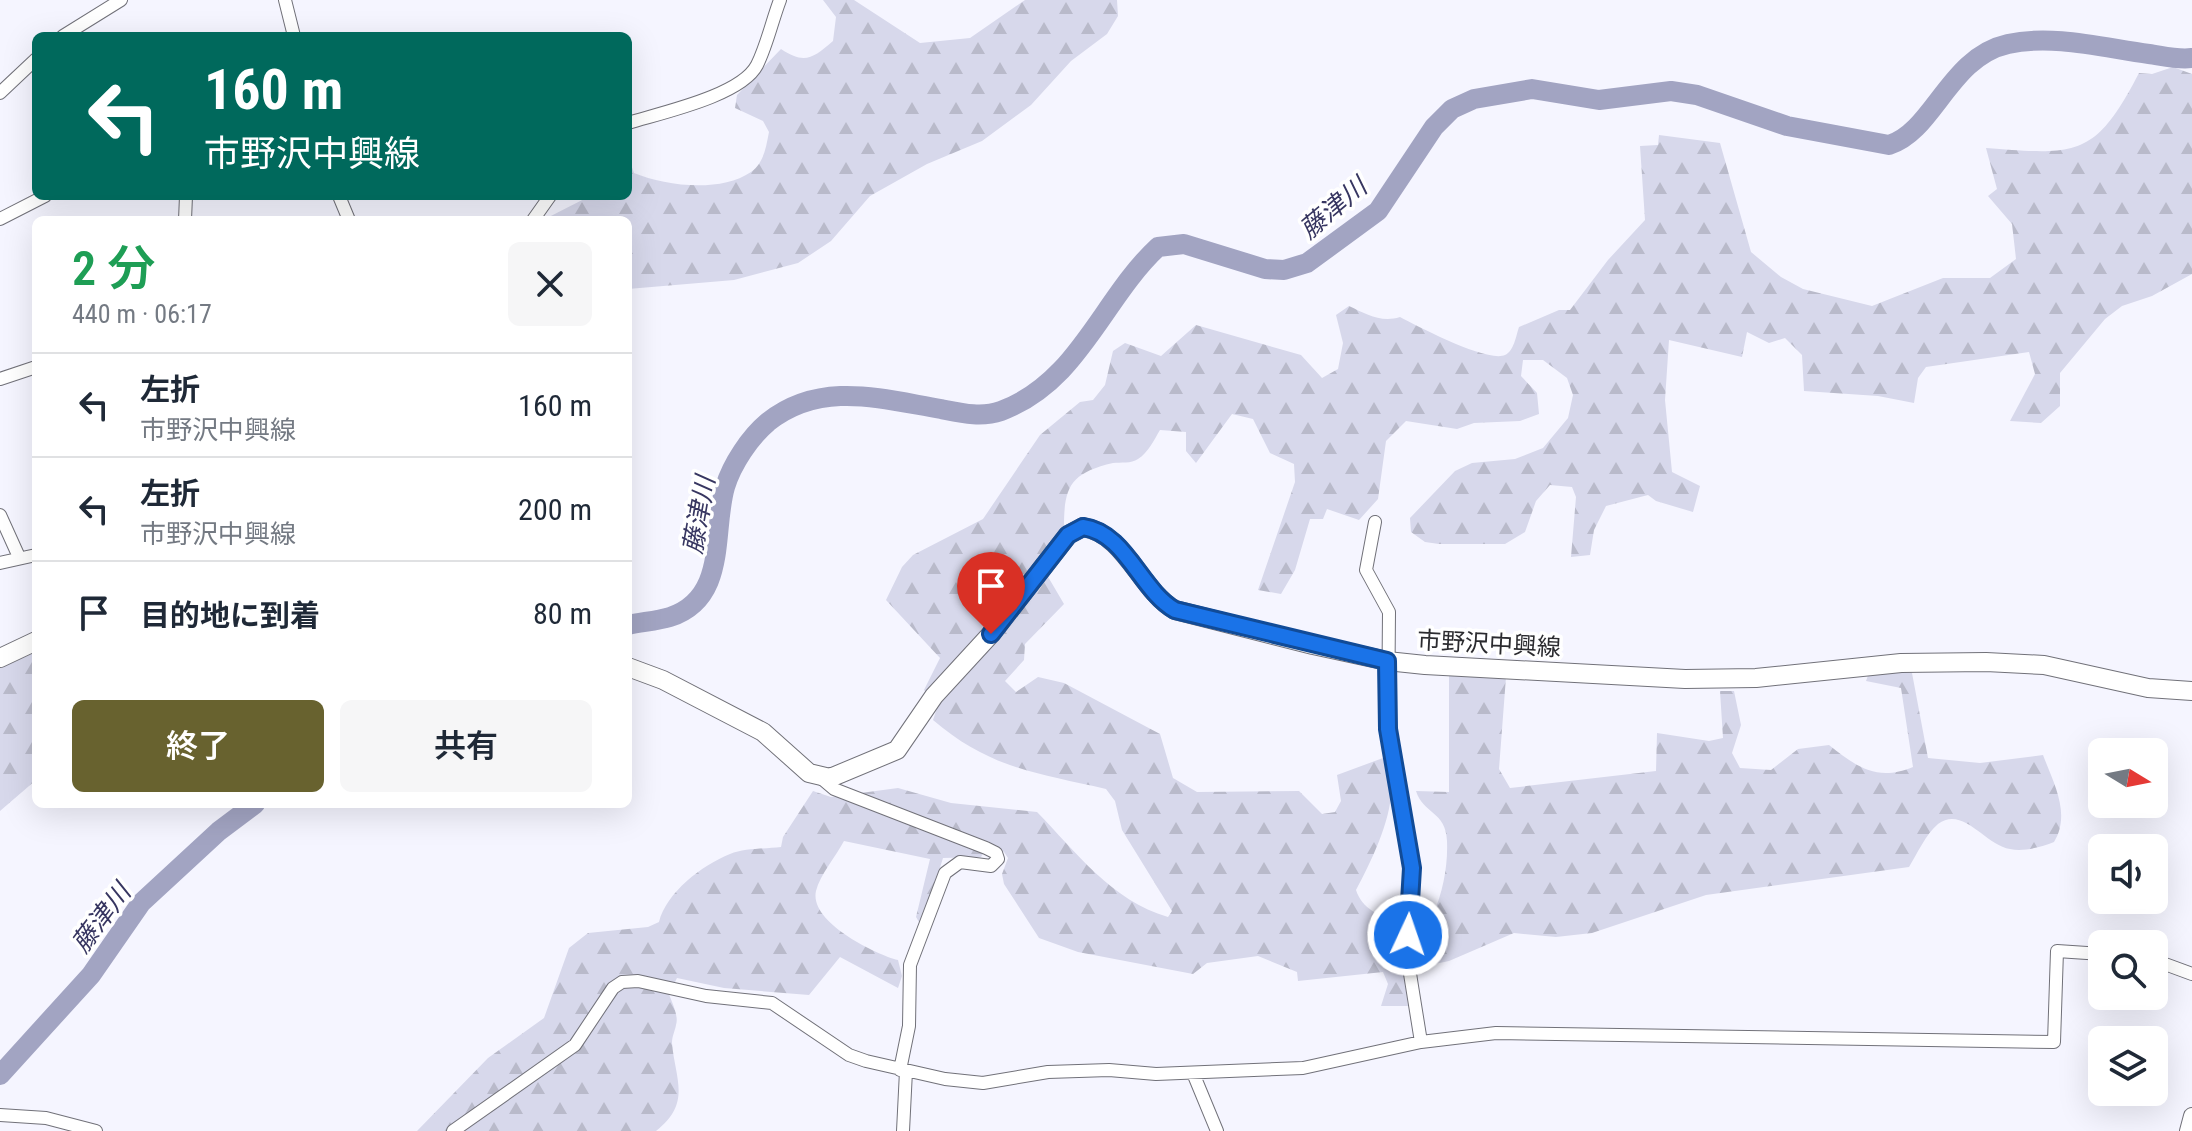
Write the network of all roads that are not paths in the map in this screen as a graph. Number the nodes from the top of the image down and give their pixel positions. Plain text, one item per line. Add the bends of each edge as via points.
1 (121, 0) edge
2 (285, 0) edge
3 (780, 0) edge
4 (69, 32) edge
5 (293, 32) edge
6 (32, 63) edge
7 (0, 93) edge
8 (632, 122) edge
9 (37, 200) edge
10 (0, 219) edge
11 (32, 368) edge
12 (0, 379) edge
13 (0, 515) edge
14 (1375, 522) dead end
15 (32, 555) edge
16 (19, 557) junction
17 (0, 563) edge
18 (32, 643) edge
19 (0, 658) edge
20 (1387, 661) junction
21 (632, 668) edge
22 (2192, 691) edge
23 (821, 778) junction
24 (2088, 953) edge
25 (2168, 965) edge
26 (2192, 974) edge
27 (1421, 1042) junction
28 (903, 1070) junction
29 (1193, 1073) junction
30 (0, 1115) edge
31 (2192, 1116) edge
32 (96, 1131) edge
33 (453, 1131) edge
34 (903, 1131) edge
35 (1217, 1131) edge
36 (2188, 1131) edge

1 - 4 street
2 - 5 street
3 - 8 street via 756,65 739,82
6 - 7 street
9 - 10 street
11 - 12 street
13 - 16 street
14 - 20 street via 1366,570 1389,612
15 - 16 street
16 - 17 street
18 - 19 main road
20 - 22 main road, 市野沢中興線 via 1685,679 1986,662 2044,665 2148,688
20 - 23 main road, 市野沢中興線 via 1175,610 1155,595 1128,557 1083,527 1068,535 991,634 934,696 897,750
20 - 27 street via 1388,729 1412,868 1407,955
21 - 23 main road via 763,732
23 - 28 street via 834,789 986,848 998,859 991,866 960,862 945,873 910,965
24 - 27 street via 2057,951 2054,1042 1496,1033
25 - 26 street
27 - 29 street via 1303,1068
28 - 29 street via 983,1083 1048,1072
28 - 33 street via 849,1055 772,1003 622,982 603,999 575,1045
28 - 34 street
29 - 35 street
30 - 32 street
31 - 36 street

